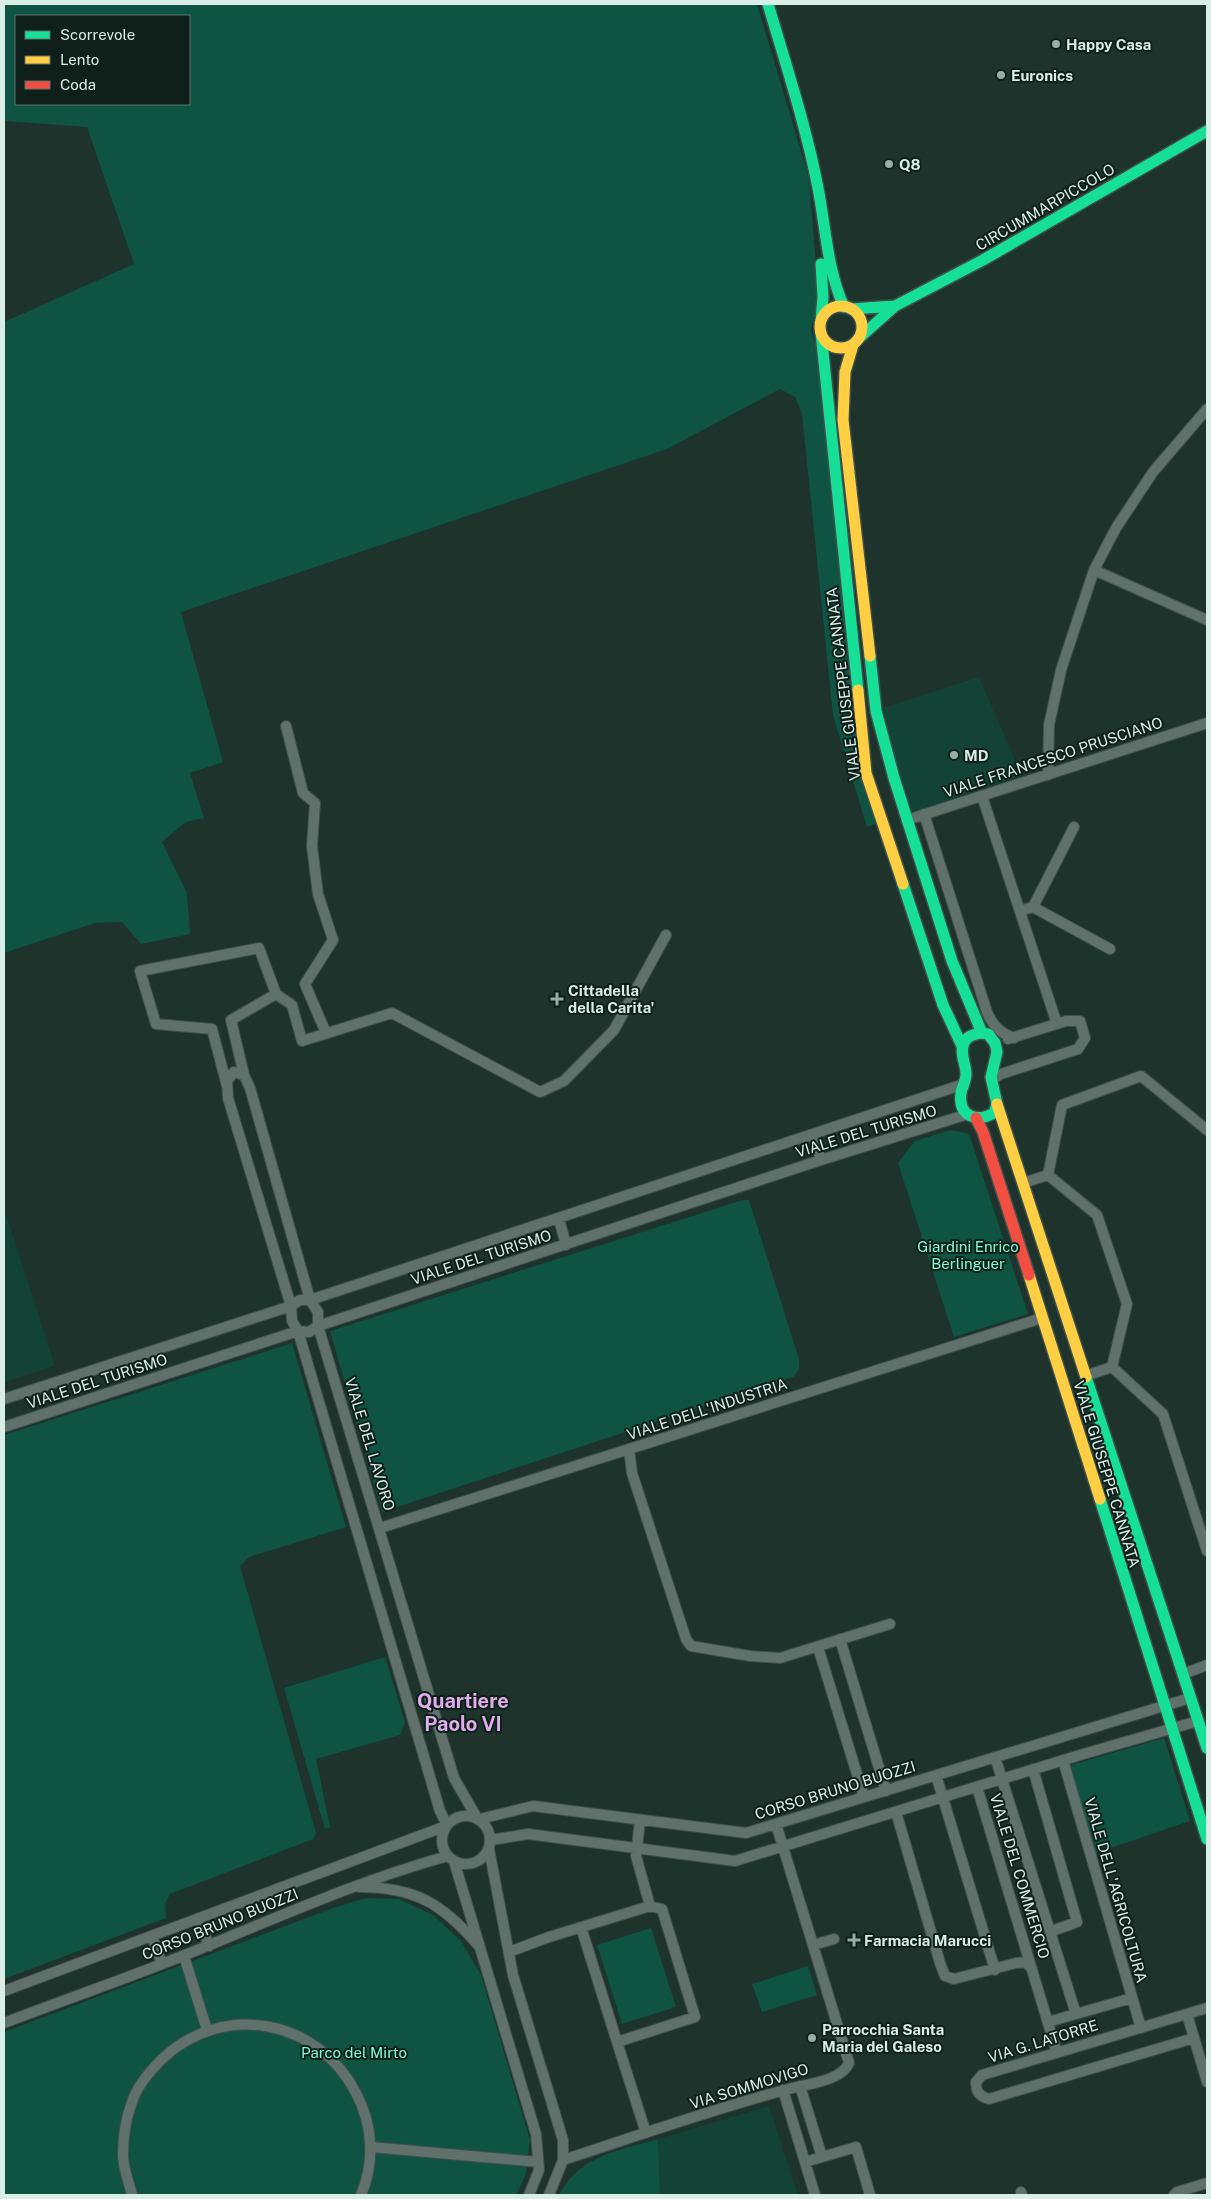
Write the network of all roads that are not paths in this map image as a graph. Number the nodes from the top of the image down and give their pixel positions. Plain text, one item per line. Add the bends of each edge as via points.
1 (768, 4) edge
2 (1207, 131) edge
3 (818, 190) junction
4 (895, 306) junction
5 (847, 308) junction
6 (821, 320) junction
7 (821, 333) junction
8 (856, 342) junction
9 (1207, 409) edge
10 (1094, 570) junction
11 (1207, 620) edge
12 (1206, 720) edge
13 (286, 726) dead end
14 (1048, 775) junction
15 (982, 796) junction
16 (924, 814) junction
17 (907, 820) junction
18 (1074, 827) dead end
19 (1033, 907) junction
20 (1020, 911) junction
21 (666, 935) dead end
22 (1110, 949) dead end
23 (276, 994) junction
24 (1057, 1024) junction
25 (326, 1033) junction
26 (982, 1033) junction
27 (1014, 1038) junction
28 (994, 1043) junction
29 (962, 1046) junction
30 (244, 1075) junction
31 (991, 1080) junction
32 (964, 1084) junction
33 (227, 1086) junction
34 (997, 1104) junction
35 (972, 1116) junction
36 (1207, 1130) edge
37 (813, 1135) junction
38 (821, 1160) junction
39 (1048, 1175) junction
40 (1023, 1183) junction
41 (559, 1219) junction
42 (566, 1245) junction
43 (310, 1300) junction
44 (290, 1306) junction
45 (1042, 1318) junction
46 (318, 1326) junction
47 (298, 1332) junction
48 (1112, 1367) junction
49 (1086, 1376) junction
50 (4, 1399) edge
51 (4, 1428) edge
52 (629, 1449) junction
53 (380, 1528) junction
54 (1207, 1551) edge
55 (890, 1624) dead end
56 (840, 1639) junction
57 (818, 1647) junction
58 (1207, 1665) edge
59 (1182, 1674) junction
60 (1190, 1698) junction
61 (1164, 1706) junction
62 (1198, 1721) junction
63 (1172, 1730) junction
64 (1207, 1748) edge
65 (995, 1757) junction
66 (1064, 1760) junction
67 (1033, 1769) junction
68 (936, 1775) junction
69 (1002, 1779) junction
70 (977, 1787) junction
71 (886, 1791) junction
72 (864, 1797) junction
73 (943, 1797) junction
74 (896, 1812) junction
75 (479, 1818) junction
76 (640, 1820) junction
77 (776, 1824) junction
78 (446, 1825) junction
79 (1207, 1839) edge
80 (490, 1844) junction
81 (783, 1847) junction
82 (636, 1848) junction
83 (451, 1859) junction
84 (350, 1887) junction
85 (650, 1906) junction
86 (199, 1918) junction
87 (581, 1928) junction
88 (1052, 1931) junction
89 (152, 1936) junction
90 (834, 1939) dead end
91 (813, 1945) junction
92 (209, 1946) junction
93 (480, 1947) junction
94 (509, 1952) junction
95 (184, 1956) junction
96 (162, 1964) junction
97 (995, 1970) junction
98 (1033, 1970) junction
99 (4, 1991) edge
100 (1132, 1998) junction
101 (1207, 2008) edge
102 (1076, 2014) junction
103 (1187, 2014) junction
104 (1048, 2022) junction
105 (4, 2023) edge
106 (1141, 2028) junction
107 (207, 2030) junction
108 (1194, 2038) junction
109 (617, 2042) junction
110 (1057, 2053) junction
111 (1207, 2082) edge
112 (800, 2086) junction
113 (783, 2090) junction
114 (646, 2133) junction
115 (371, 2147) junction
116 (822, 2157) junction
117 (563, 2160) junction
118 (538, 2162) junction
119 (805, 2162) junction
120 (1207, 2182) edge
121 (132, 2195) edge
122 (361, 2195) edge
123 (529, 2195) edge
124 (549, 2195) edge
125 (815, 2195) edge
126 (870, 2195) edge
127 (1174, 2195) edge

1 - 3 street via 804,128
2 - 4 street, CIRCUMMARPICCOLO via 983,260
3 - 5 street via 828,267 836,292
3 - 6 street via 823,297
4 - 5 street, CIRCUMMARPICCOLO
4 - 8 street, CIRCUMMARPICCOLO
5 - 6 street via 830,309
5 - 8 street via 860,319 861,333
6 - 7 street
7 - 8 street via 828,344 840,349
7 - 29 street, VIALE GIUSEPPE CANNATA via 866,772 943,1005
8 - 17 street, VIALE GIUSEPPE CANNATA via 848,355 844,375 843,420 878,719
9 - 10 street via 1153,472 1116,528
10 - 11 street
10 - 14 street via 1061,670 1049,725
12 - 14 street, VIALE FRANCESCO PRUSCIANO
13 - 25 street via 303,793 315,803 312,846 318,894 333,940 305,984
14 - 15 street, VIALE FRANCESCO PRUSCIANO
15 - 16 street, VIALE FRANCESCO PRUSCIANO
15 - 20 street
16 - 17 street, VIALE FRANCESCO PRUSCIANO
16 - 27 street via 987,1012 993,1025
17 - 26 street, VIALE GIUSEPPE CANNATA via 961,986
18 - 19 street
19 - 20 street
19 - 22 street
20 - 24 street
21 - 25 street via 614,1030 564,1081 540,1092 392,1013
23 - 25 street via 292,1005 302,1041
23 - 30 street, VIALE DEL LAVORO via 231,1020
23 - 33 street via 259,948 140,971 156,1024 212,1029
24 - 27 street
24 - 31 street via 1080,1021 1085,1038 1078,1049
26 - 28 street, VIALE GIUSEPPE CANNATA via 988,1034
26 - 29 street via 972,1035
27 - 28 street
28 - 31 street, VIALE GIUSEPPE CANNATA via 997,1052
29 - 32 street, VIALE GIUSEPPE CANNATA
30 - 33 street via 234,1072 226,1081
30 - 43 street, VIALE DEL LAVORO
31 - 34 street, VIALE GIUSEPPE CANNATA
32 - 35 street, VIALE GIUSEPPE CANNATA via 962,1103
32 - 37 street, VIALE DEL TURISMO
33 - 44 street
34 - 35 street via 987,1117
34 - 40 street, VIALE GIUSEPPE CANNATA
35 - 38 street, VIALE DEL TURISMO
35 - 45 street, VIALE GIUSEPPE CANNATA via 983,1132
36 - 39 street via 1141,1076 1062,1105
37 - 38 street
37 - 41 street, VIALE DEL TURISMO
38 - 42 street, VIALE DEL TURISMO
39 - 40 street
39 - 48 street via 1098,1215 1103,1230 1127,1304
40 - 49 street, VIALE GIUSEPPE CANNATA
41 - 42 street
41 - 43 street, VIALE DEL TURISMO
42 - 46 street, VIALE DEL TURISMO
43 - 44 street, VIALE DEL TURISMO via 300,1300
43 - 46 street, VIALE DEL LAVORO via 318,1312
44 - 47 street
44 - 50 street, VIALE DEL TURISMO
45 - 52 street, VIALE DELL'INDUSTRIA
45 - 61 street, VIALE GIUSEPPE CANNATA
46 - 47 street, VIALE DEL TURISMO via 309,1332
46 - 53 street, VIALE DEL LAVORO
47 - 51 street, VIALE DEL TURISMO
47 - 78 street
48 - 49 street
48 - 54 street via 1163,1414
49 - 59 street, VIALE GIUSEPPE CANNATA
52 - 53 street, VIALE DELL'INDUSTRIA
52 - 57 street via 632,1473 691,1646 780,1658
53 - 75 street, VIALE DEL LAVORO via 454,1778
55 - 56 street
56 - 57 street
56 - 71 street
57 - 72 street
58 - 59 street
59 - 60 street, VIALE GIUSEPPE CANNATA
60 - 61 street, CORSO BRUNO BUOZZI
60 - 62 street, VIALE GIUSEPPE CANNATA
61 - 63 street, VIALE GIUSEPPE CANNATA
61 - 65 street, CORSO BRUNO BUOZZI
62 - 63 street
62 - 64 street, VIALE GIUSEPPE CANNATA
63 - 66 street
63 - 79 street, VIALE GIUSEPPE CANNATA
65 - 68 street, CORSO BRUNO BUOZZI
65 - 69 street
66 - 67 street
66 - 100 street, VIALE DELL'AGRICOLTURA
67 - 69 street
67 - 88 street via 1077,1922
68 - 71 street, CORSO BRUNO BUOZZI
68 - 73 street
69 - 70 street
69 - 88 street
70 - 73 street
70 - 98 street, VIALE DEL COMMERCIO
71 - 72 street, CORSO BRUNO BUOZZI
72 - 77 street, CORSO BRUNO BUOZZI
73 - 74 street
73 - 97 street
74 - 81 street
74 - 97 street, VIALE DEL COMMERCIO via 946,1976 954,1980
75 - 76 street, CORSO BRUNO BUOZZI via 533,1806
75 - 78 street via 461,1816
75 - 80 street via 486,1825
76 - 77 street, CORSO BRUNO BUOZZI via 746,1833
76 - 82 street
77 - 81 street, VIA SOMMOVIGO
78 - 83 street via 442,1841
78 - 86 street, CORSO BRUNO BUOZZI
80 - 82 street via 528,1834
80 - 83 street via 479,1861 471,1864
80 - 94 street
81 - 82 street via 736,1861
81 - 91 street, VIA SOMMOVIGO
82 - 85 street via 636,1860
83 - 84 street, CORSO BRUNO BUOZZI via 411,1866
83 - 93 street
84 - 92 street, CORSO BRUNO BUOZZI
84 - 93 street via 393,1888 415,1895 437,1906
85 - 87 street
85 - 109 street via 662,1909 695,2017
86 - 89 street, CORSO BRUNO BUOZZI
86 - 92 street
87 - 94 street
87 - 109 street
88 - 102 street
89 - 96 street
89 - 99 street, CORSO BRUNO BUOZZI
90 - 91 street
91 - 112 street, VIA SOMMOVIGO via 849,2063 838,2076
92 - 95 street, CORSO BRUNO BUOZZI
93 - 118 street via 536,2134
94 - 117 street via 513,1975 563,2140
95 - 96 street, CORSO BRUNO BUOZZI
95 - 107 street
96 - 105 street, CORSO BRUNO BUOZZI
97 - 98 street, VIALE DEL COMMERCIO via 1026,1962
98 - 104 street
100 - 102 street
100 - 106 street, VIALE DELL'AGRICOLTURA
101 - 103 street, VIA G. LATORRE
102 - 104 street
103 - 106 street, VIA G. LATORRE
103 - 108 street
104 - 110 street
106 - 110 street, VIA G. LATORRE
107 - 115 street via 246,2024 284,2029 319,2047 347,2074 365,2109
107 - 121 street via 169,2052 150,2070 132,2101 123,2156
108 - 110 street, VIA G. LATORRE via 989,2099 981,2097 976,2090 976,2082 982,2075
108 - 111 street
109 - 114 street
112 - 113 street, VIA SOMMOVIGO
112 - 116 street
113 - 114 street, VIA SOMMOVIGO
113 - 119 street
114 - 117 street, VIA SOMMOVIGO
115 - 118 street
115 - 122 street via 367,2180
116 - 119 street
116 - 126 street via 856,2147
117 - 124 street
118 - 123 street via 539,2170
119 - 125 street
120 - 127 street

